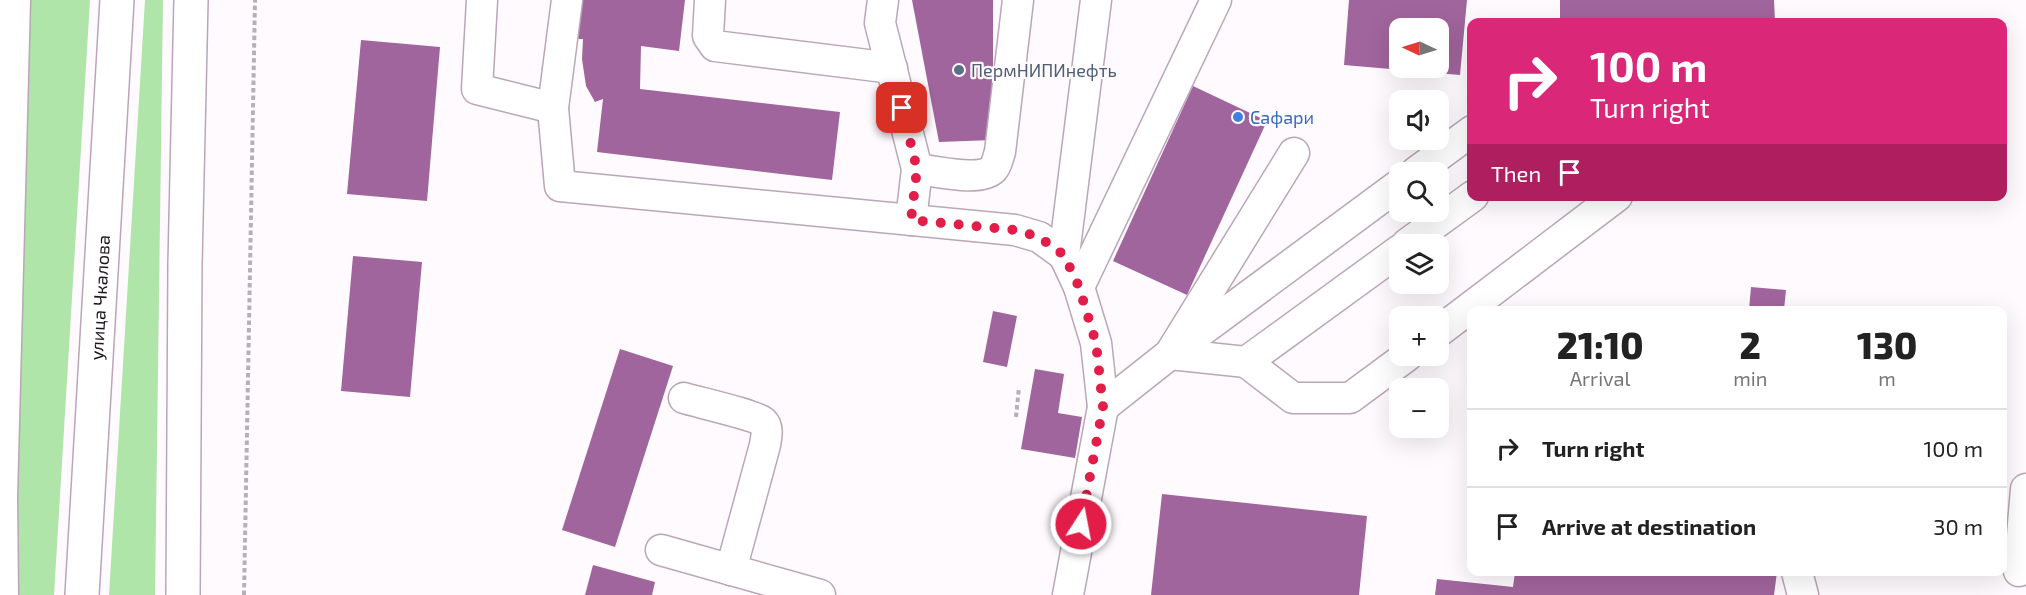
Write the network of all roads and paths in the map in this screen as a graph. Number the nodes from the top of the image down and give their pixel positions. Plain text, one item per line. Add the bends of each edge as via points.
1 (15, 0) edge
2 (117, 0) edge
3 (191, 0) edge
4 (255, 0) edge
5 (482, 0) edge
6 (567, 0) edge
7 (710, 0) edge
8 (1017, 0) edge
9 (1096, 0) edge
10 (1216, 0) edge
11 (876, 8) edge
12 (892, 68) junction
13 (553, 108) junction
14 (6, 119) edge
15 (1467, 135) edge
16 (1294, 153) dead end
17 (1430, 162) edge
18 (917, 169) junction
19 (1389, 192) edge
20 (1467, 200) edge
21 (1610, 201) edge
22 (911, 220) junction
23 (1421, 234) edge
24 (1064, 255) junction
25 (1389, 258) edge
26 (1079, 287) junction
27 (1472, 306) edge
28 (1467, 310) edge
29 (1449, 324) edge
30 (3, 339) edge
31 (1170, 354) junction
32 (1246, 362) junction
33 (1393, 366) edge
34 (1020, 387) dead end
35 (684, 398) dead end
36 (1103, 407) junction
37 (1016, 417) dead end
38 (2026, 489) edge
39 (1, 497) edge
40 (661, 550) dead end
41 (730, 570) junction
42 (2019, 570) dead end
43 (1798, 576) edge
44 (3, 595) edge
45 (82, 595) edge
46 (183, 595) edge
47 (244, 595) edge
48 (820, 595) edge
49 (1068, 595) edge
50 (1803, 595) edge

1 - 14 street
2 - 45 main road, улица Чкалова
3 - 46 main road
4 - 47 path
5 - 13 street via 477,88
6 - 13 street
7 - 12 street via 708,36 715,46
8 - 18 street via 1000,152 994,168 984,175 971,176
9 - 24 street
10 - 26 street
11 - 12 street
12 - 18 street
13 - 22 street via 560,186
14 - 30 street
15 - 17 street
16 - 31 street
18 - 22 street
19 - 31 street
20 - 23 street
21 - 27 street
22 - 24 street via 1015,230 1039,237
24 - 26 street
25 - 32 street
26 - 36 street via 1096,343
28 - 29 street
30 - 39 street
31 - 32 street
31 - 36 street
32 - 33 street via 1293,398 1350,398
34 - 37 path
35 - 41 street via 752,417 763,422 767,431
36 - 49 street
38 - 42 street
39 - 44 street
40 - 41 street
41 - 48 street
43 - 50 street

